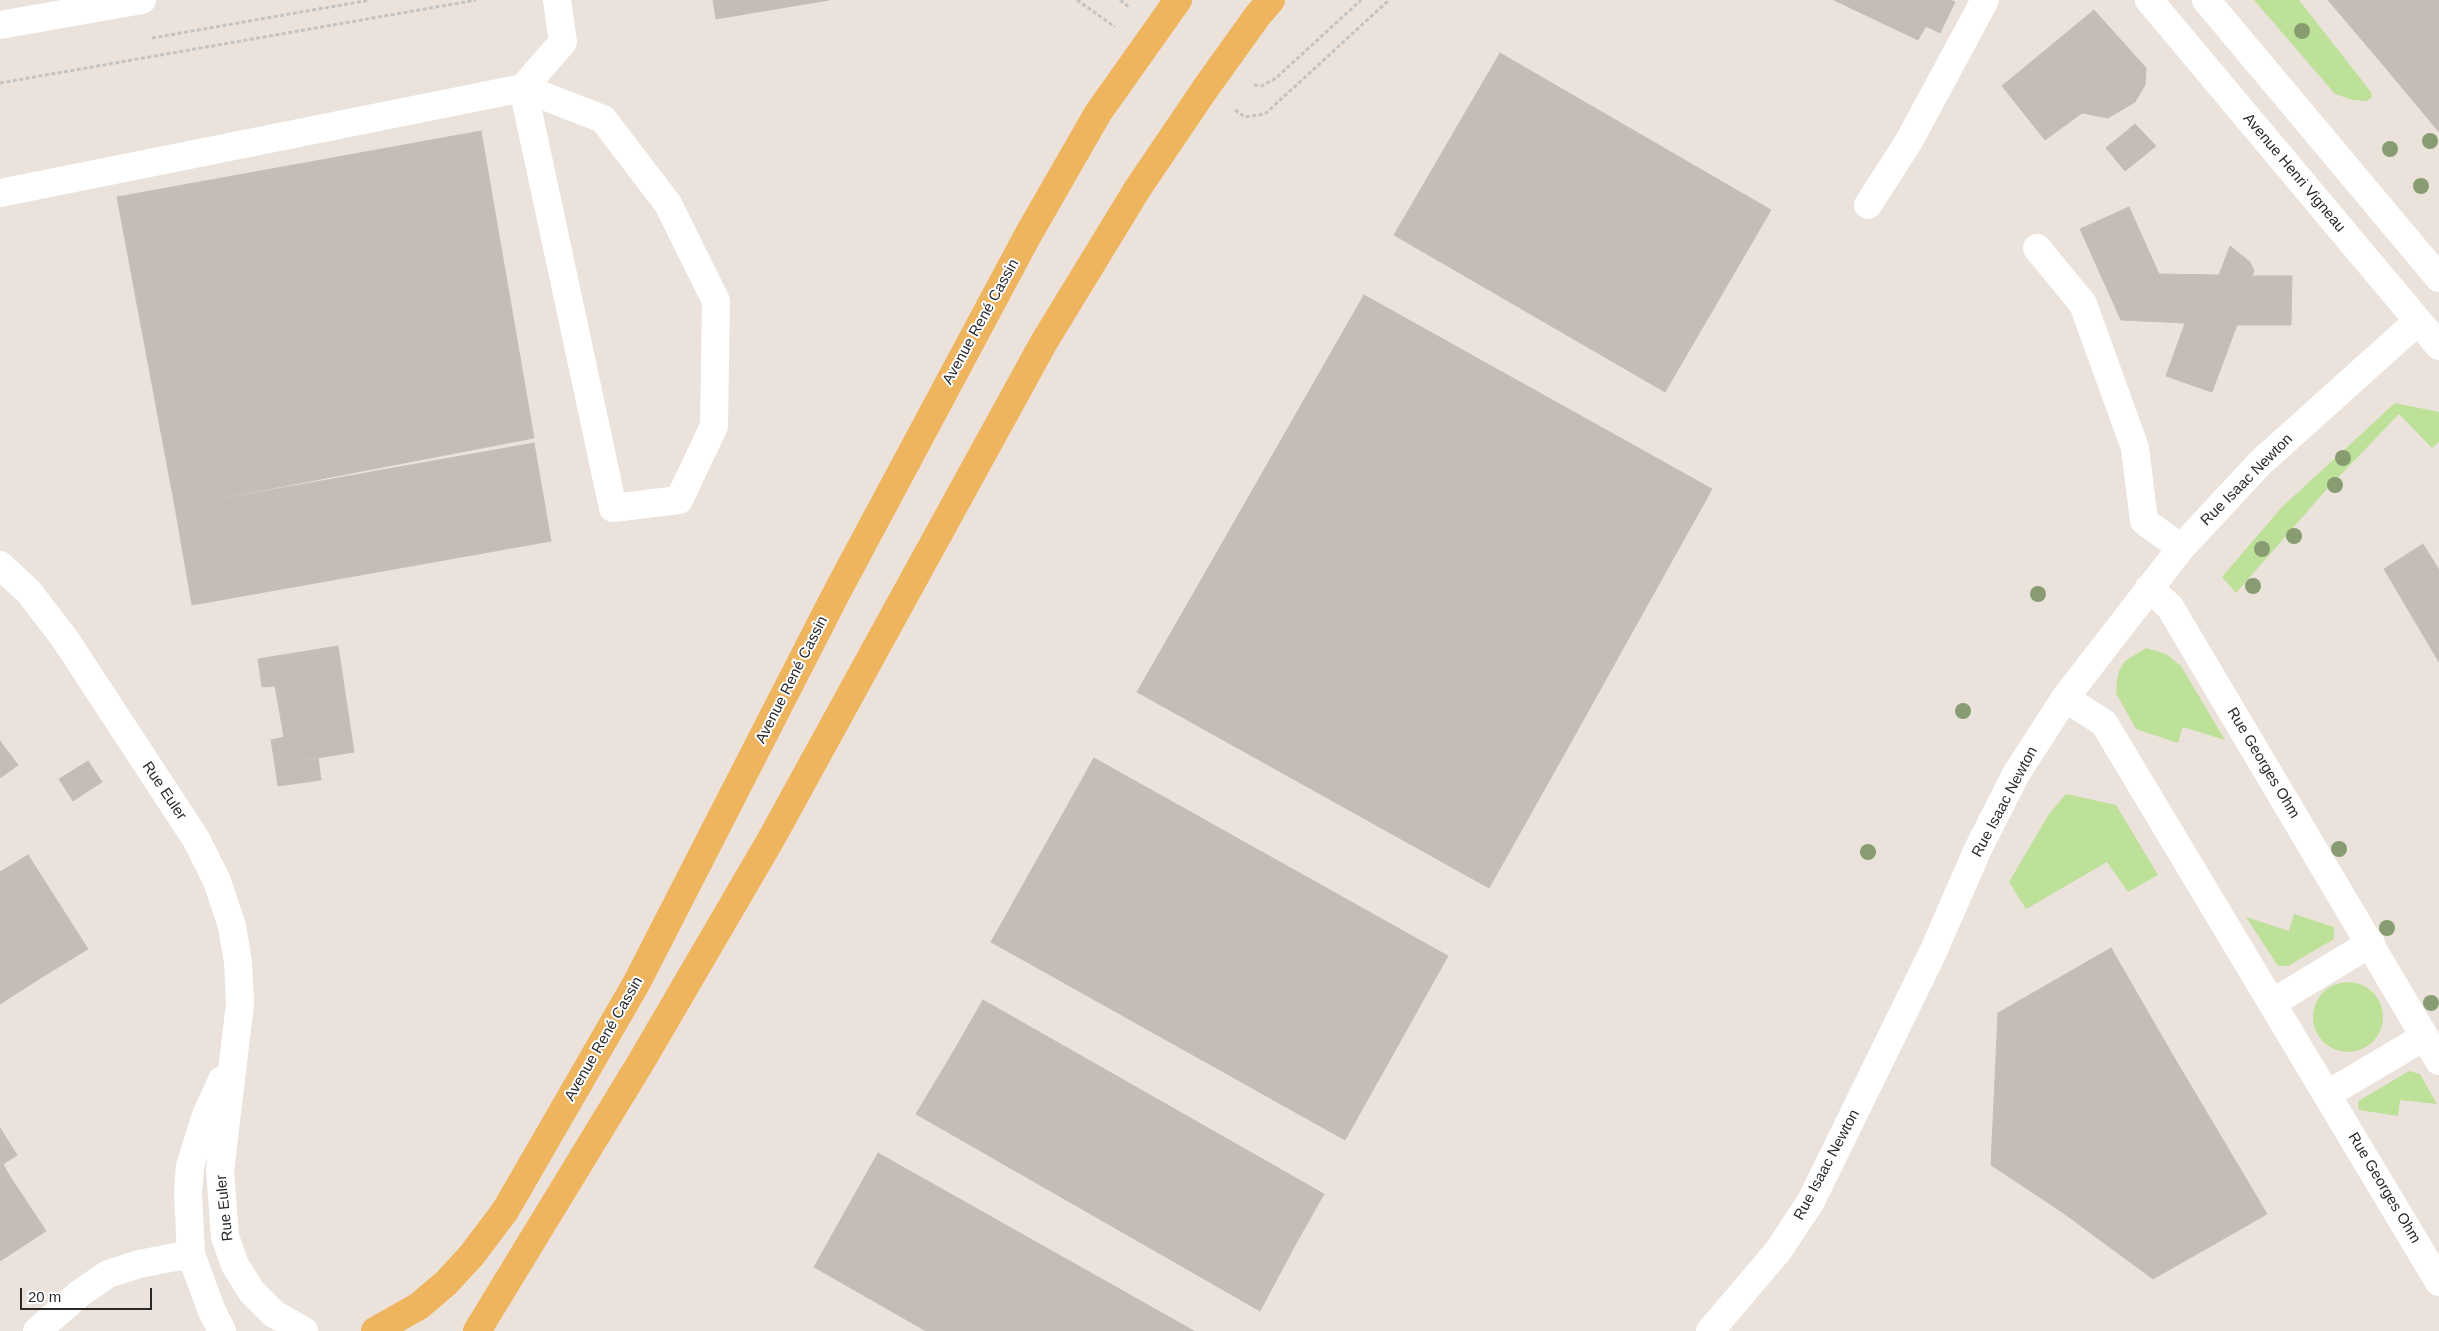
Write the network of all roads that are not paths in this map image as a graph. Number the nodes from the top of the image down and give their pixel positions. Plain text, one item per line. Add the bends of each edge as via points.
1 (142, 0) edge
2 (557, 0) edge
3 (1178, 0) edge
4 (1271, 0) edge
5 (1985, 0) edge
6 (2149, 0) edge
7 (2206, 0) edge
8 (0, 25) edge
9 (523, 88) junction
10 (0, 193) edge
11 (1868, 205) dead end
12 (2037, 248) dead end
13 (2439, 278) edge
14 (2418, 321) junction
15 (2439, 346) edge
16 (2182, 548) junction
17 (0, 564) edge
18 (2149, 588) junction
19 (2065, 698) junction
20 (2371, 943) junction
21 (2272, 1003) junction
22 (2424, 1037) junction
23 (234, 1053) junction
24 (2439, 1062) edge
25 (2328, 1094) junction
26 (191, 1254) junction
27 (2439, 1282) edge
28 (37, 1331) edge
29 (222, 1331) edge
30 (304, 1331) edge
31 (375, 1331) edge
32 (477, 1331) edge
33 (1710, 1331) edge

1 - 8 street
2 - 9 street via 563,42
3 - 31 main road, Avenue René Cassin via 1098,113 1033,226 837,592 636,984 505,1211 446,1283 419,1306
4 - 32 main road via 1138,188 1044,342 770,841 641,1062
5 - 11 street via 1909,141
6 - 14 street, Avenue Henri Vigneau
7 - 13 street
9 - 9 street via 603,119 668,204 716,301 714,426 679,500 613,508
9 - 10 street
12 - 16 street via 2083,304 2135,448 2144,521
14 - 15 street, Avenue Henri Vigneau
14 - 16 street, Rue Isaac Newton via 2260,463
16 - 18 street, Rue Isaac Newton
17 - 23 street, Rue Euler via 52,619 196,839 217,881 232,926 238,962 240,1004
18 - 19 street, Rue Isaac Newton
18 - 20 street, Rue Georges Ohm via 2170,607
19 - 21 street, Rue Georges Ohm via 2104,723
19 - 33 street, Rue Isaac Newton via 2016,774 1995,815 1933,952 1811,1201 1778,1251
20 - 21 street
20 - 22 street, Rue Georges Ohm
21 - 25 street, Rue Georges Ohm
22 - 24 street, Rue Georges Ohm
22 - 25 street
23 - 26 street, Rue Euler via 206,1115 190,1166
23 - 30 street, Rue Euler via 220,1171 225,1237 235,1266 252,1292 274,1314
25 - 27 street, Rue Georges Ohm
26 - 28 street via 108,1274 79,1294
26 - 29 street, Rue Euler

